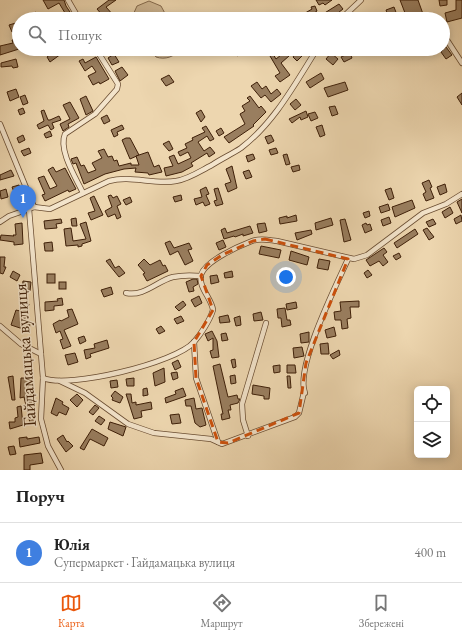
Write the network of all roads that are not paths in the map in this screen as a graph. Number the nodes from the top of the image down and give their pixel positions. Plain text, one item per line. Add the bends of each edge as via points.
1 (68, 0) edge
2 (361, 0) edge
3 (75, 12) edge
4 (348, 12) edge
5 (450, 44) edge
6 (100, 56) edge
7 (312, 56) edge
8 (462, 63) edge
9 (0, 124) edge
10 (83, 194) junction
11 (462, 194) edge
12 (34, 206) junction
13 (29, 209) junction
14 (0, 222) edge
15 (348, 259) junction
16 (201, 276) junction
17 (126, 293) dead end
18 (266, 323) dead end
19 (0, 326) edge
20 (194, 342) junction
21 (41, 354) junction
22 (43, 378) junction
23 (60, 381) junction
24 (248, 436) junction
25 (218, 442) junction
26 (62, 470) edge

1 - 3 street
2 - 4 street
5 - 8 street
6 - 10 street via 118,84 117,89 95,114 65,134 62,140 63,150
7 - 10 street via 271,118 240,149 185,180 174,182 120,178
9 - 12 street
10 - 12 street via 50,209
11 - 15 street via 423,213 368,255
12 - 13 street
13 - 14 street
13 - 21 street, Гайдамацька вулиця
15 - 16 street via 264,239 253,241 222,255 207,265
15 - 24 street via 325,310 306,363 304,393 299,413 295,417
16 - 17 street via 172,277 149,290
16 - 20 street via 202,286 213,310
18 - 24 street via 242,404
19 - 21 street via 21,344
20 - 23 street via 170,356 143,367
20 - 25 street via 196,378
21 - 22 street, Гайдамацька вулиця
22 - 23 street
22 - 26 street, Гайдамацька вулиця via 43,431 48,446
23 - 25 street via 85,393 128,424 154,433
24 - 25 street via 228,443

